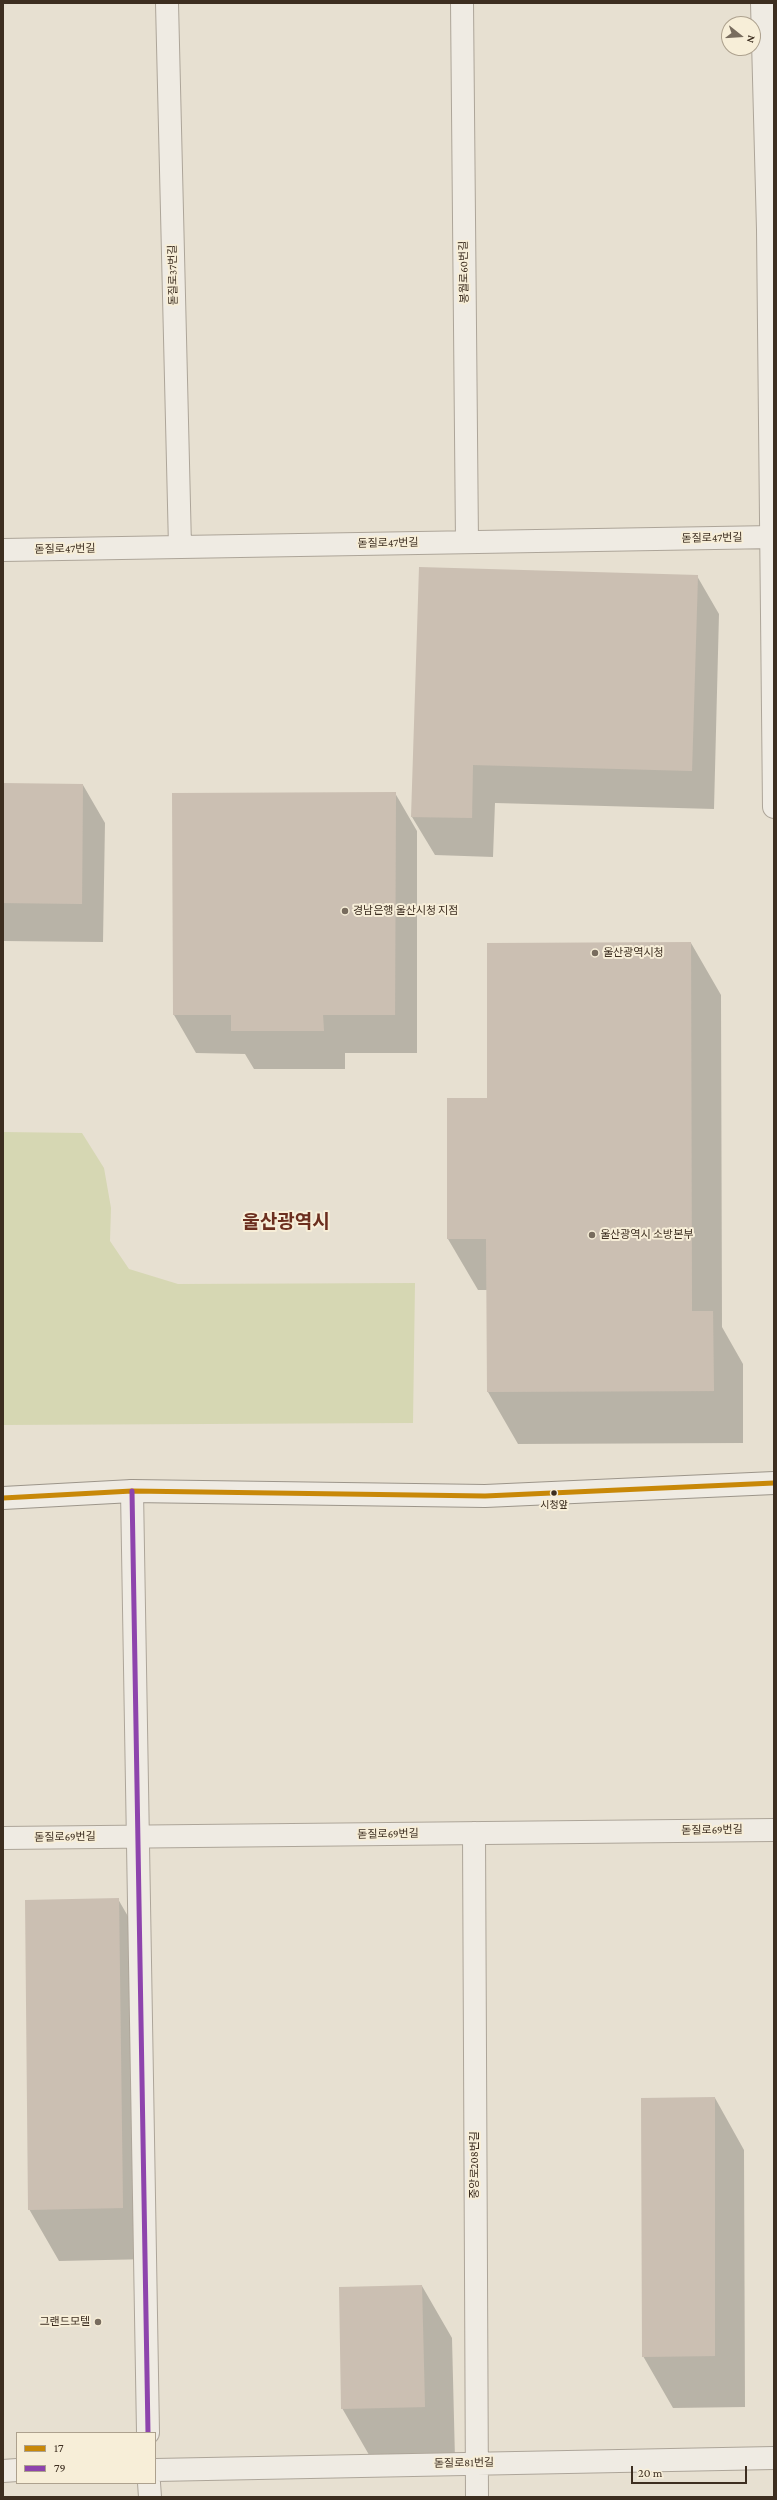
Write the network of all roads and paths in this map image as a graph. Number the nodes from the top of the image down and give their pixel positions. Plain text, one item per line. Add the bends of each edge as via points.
1 (167, 3) edge
2 (462, 3) edge
3 (762, 3) edge
4 (772, 537) edge
5 (467, 542) junction
6 (180, 547) junction
7 (3, 550) edge
8 (774, 807) edge
9 (774, 1483) edge
10 (132, 1491) junction
11 (3, 1498) edge
12 (774, 1830) edge
13 (474, 1833) junction
14 (138, 1837) junction
15 (3, 1838) edge
16 (148, 2432) edge
17 (774, 2458) edge
18 (476, 2462) junction
19 (3, 2470) edge
20 (16, 2470) edge
21 (156, 2470) edge
22 (149, 2484) edge
23 (150, 2497) edge
24 (476, 2497) edge

1 - 6 street, 돋질로37번길
2 - 5 street, 봉월로60번길
3 - 4 street
4 - 5 street, 돋질로47번길
4 - 8 street
5 - 6 street, 돋질로47번길
6 - 7 street, 돋질로47번길
9 - 10 street via 485,1496
10 - 11 street
10 - 14 street
12 - 13 street, 돋질로69번길
13 - 14 street, 돋질로69번길
13 - 18 street, 중앙로208번길
14 - 15 street, 돋질로69번길
14 - 16 street
17 - 18 street, 돋질로81번길
18 - 21 street, 돋질로81번길
18 - 24 street, 중앙로208번길
19 - 20 street
22 - 23 street

